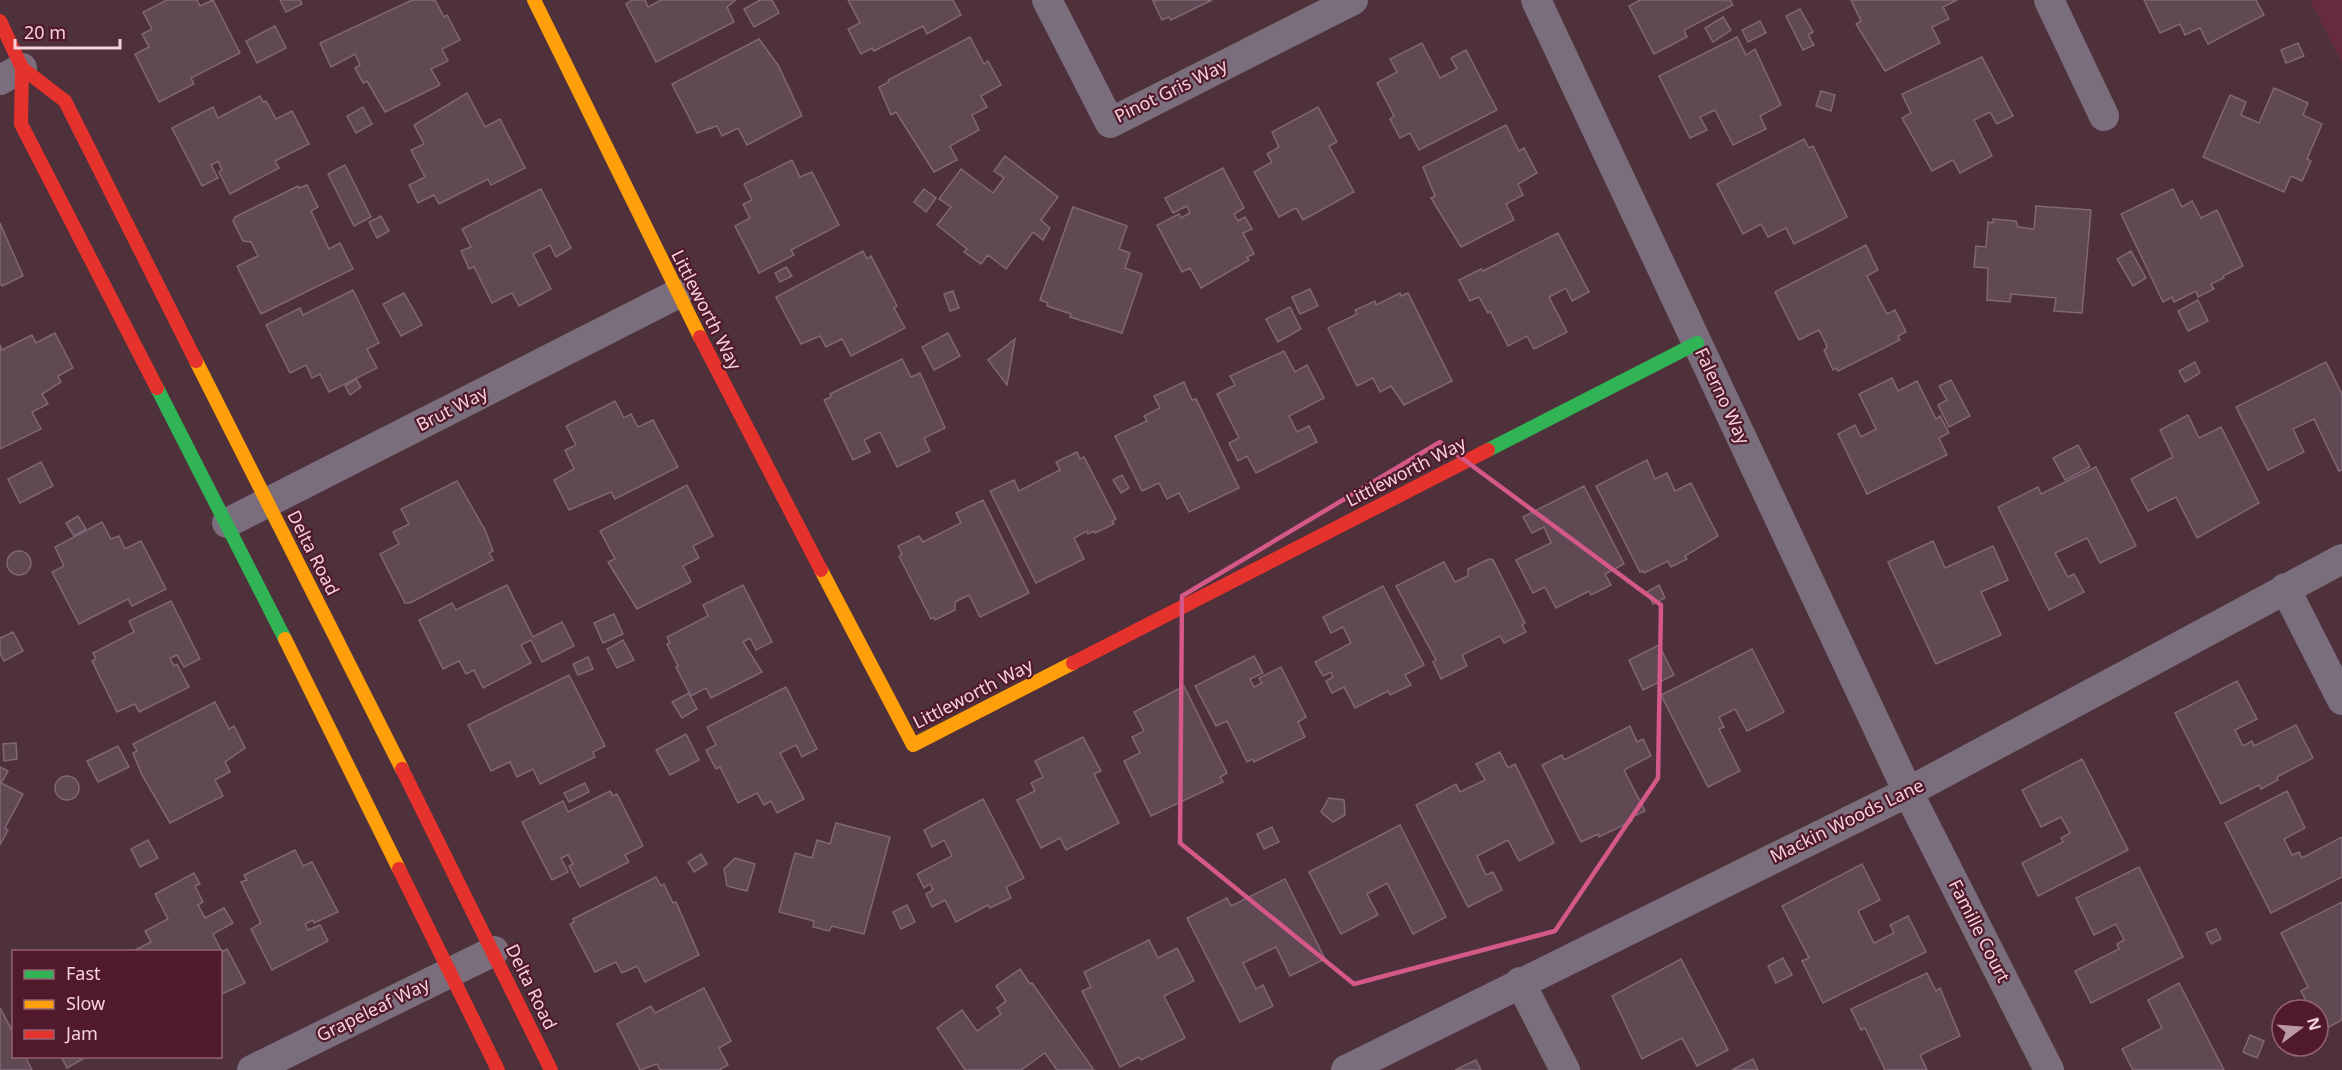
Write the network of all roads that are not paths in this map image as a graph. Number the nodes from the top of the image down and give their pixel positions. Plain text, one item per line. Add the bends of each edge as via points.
1 (534, 0) edge
2 (1047, 0) edge
3 (1353, 0) edge
4 (1536, 0) edge
5 (2049, 0) edge
6 (0, 21) edge
7 (11, 74) edge
8 (2104, 116) dead end
9 (677, 294) junction
10 (1697, 343) junction
11 (268, 503) junction
12 (227, 523) junction
13 (2342, 559) edge
14 (2285, 588) junction
15 (2342, 700) edge
16 (1908, 792) junction
17 (494, 951) junction
18 (450, 972) junction
19 (1520, 982) junction
20 (252, 1070) edge
21 (498, 1070) edge
22 (551, 1070) edge
23 (1346, 1070) edge
24 (1565, 1070) edge
25 (2049, 1070) edge

1 - 9 street, Littleworth Way
2 - 3 street, Pinot Gris Way via 1110,123
4 - 10 street, Falerno Way
5 - 8 street
6 - 7 street, Delta Road
7 - 11 street, Delta Road via 65,101
7 - 12 street, Delta Road via 21,124
9 - 10 street, Littleworth Way via 913,745
9 - 11 street, Brut Way
10 - 16 street, Falerno Way
11 - 12 street, Brut Way
11 - 17 street, Delta Road
12 - 18 street, Delta Road
13 - 14 street, Mackin Woods Lane
14 - 15 street
14 - 16 street, Mackin Woods Lane
16 - 19 street, Mackin Woods Lane
16 - 25 street, Famille Court
17 - 18 street, Grapeleaf Way
17 - 22 street, Delta Road
18 - 20 street, Grapeleaf Way
18 - 21 street, Delta Road
19 - 23 street, Mackin Woods Lane
19 - 24 street

